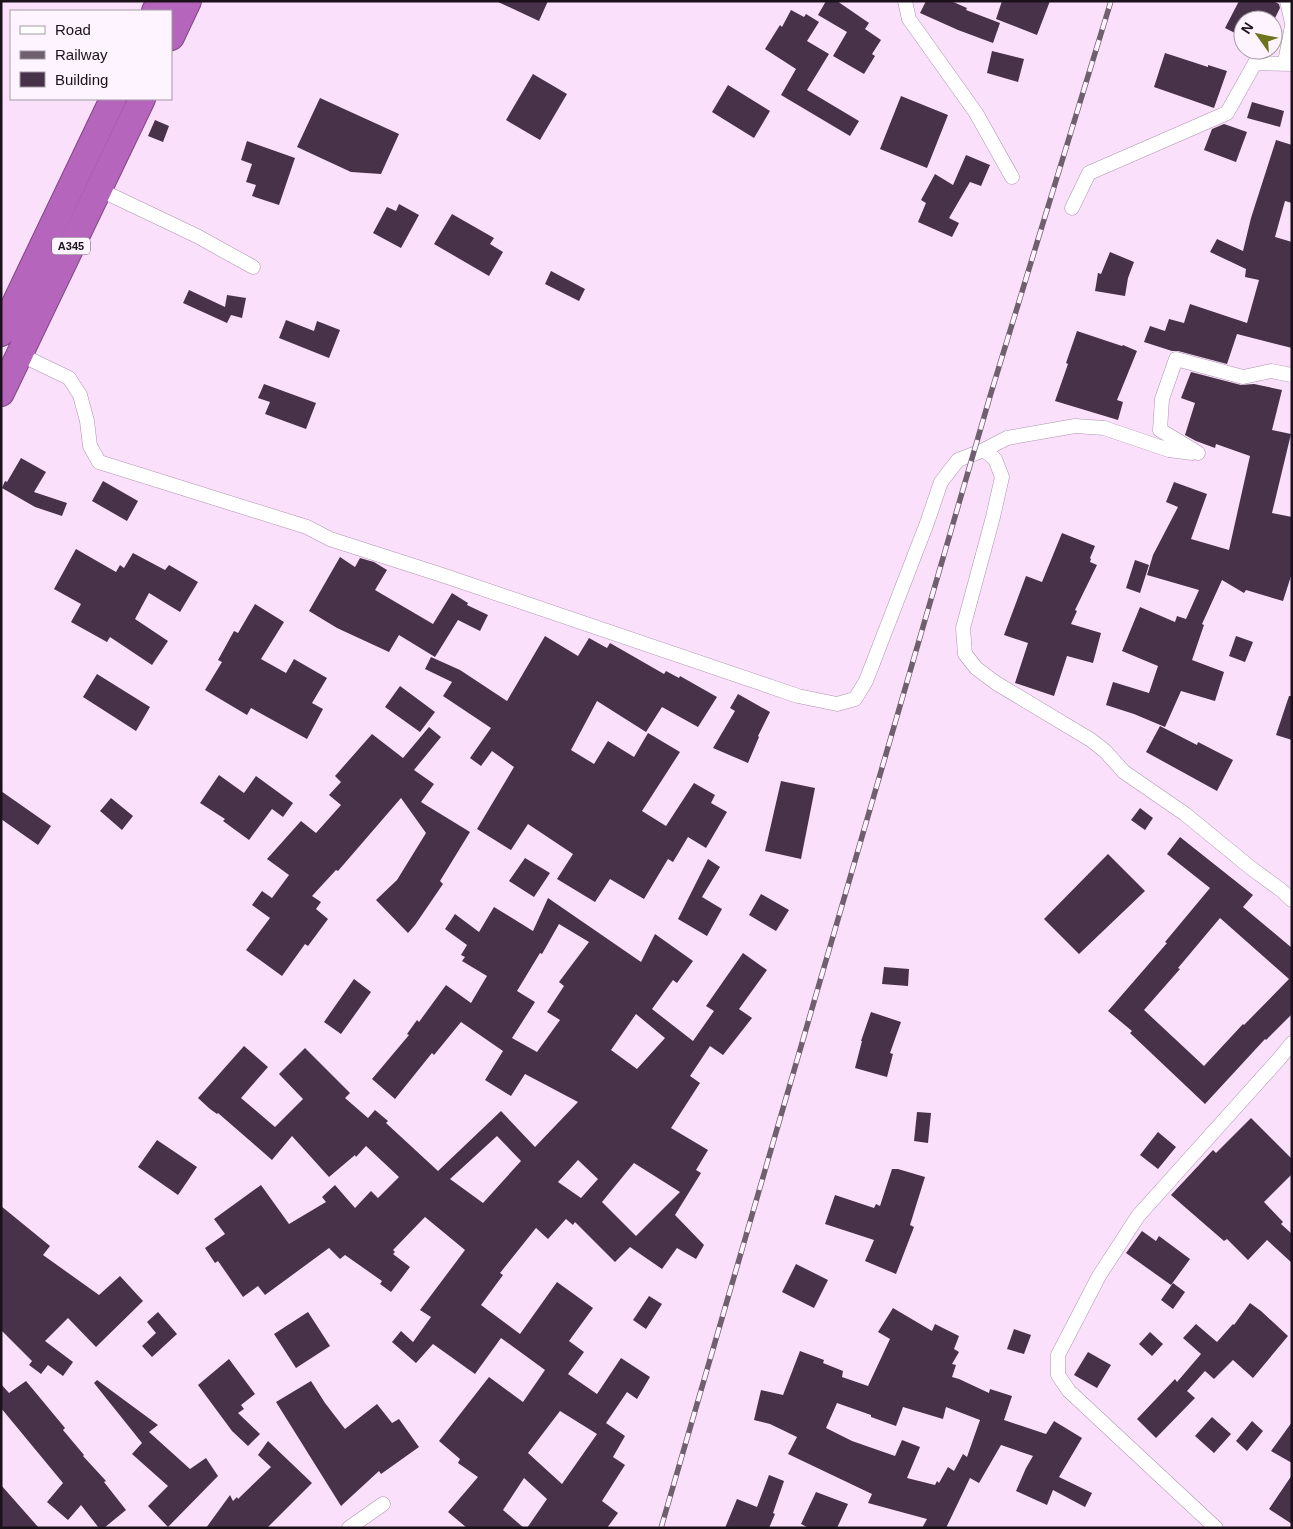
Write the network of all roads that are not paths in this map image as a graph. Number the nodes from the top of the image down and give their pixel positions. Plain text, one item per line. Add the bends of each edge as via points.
1 (188, 1) edge
2 (905, 1) edge
3 (1287, 1) edge
4 (1292, 25) edge
5 (172, 35) edge
6 (1292, 59) edge
7 (1292, 64) edge
8 (113, 100) edge
9 (142, 100) edge
10 (1012, 177) dead end
11 (75, 178) junction
12 (99, 189) junction
13 (1072, 208) dead end
14 (253, 268) dead end
15 (1, 333) edge
16 (20, 354) junction
17 (1292, 375) edge
18 (1, 392) edge
19 (984, 450) junction
20 (1292, 900) edge
21 (1292, 1043) edge
22 (383, 1504) dead end
23 (349, 1528) edge
24 (1216, 1528) edge

1 - 5 highway
2 - 10 street via 909,19 976,113
3 - 4 street
4 - 6 street via 1286,57
7 - 13 street via 1255,63 1228,114 1089,173
8 - 11 highway, A345
9 - 12 highway, A345
11 - 12 street
11 - 15 highway, A345
12 - 14 street
12 - 16 highway, A345
16 - 18 highway, A345
16 - 19 street via 69,378 80,395 90,446 99,462 307,527 330,539 798,696 837,704 855,699 866,680 941,482 958,460
17 - 19 street via 1271,371 1243,377 1176,359 1162,399 1160,430 1198,453 1169,450 1104,428 1075,426 1007,438
19 - 20 street via 995,458 1002,477 963,628 964,654 996,683 1091,740 1124,772 1185,814
21 - 24 street via 1138,1216 1099,1276 1058,1355 1058,1375 1069,1391
22 - 23 street

